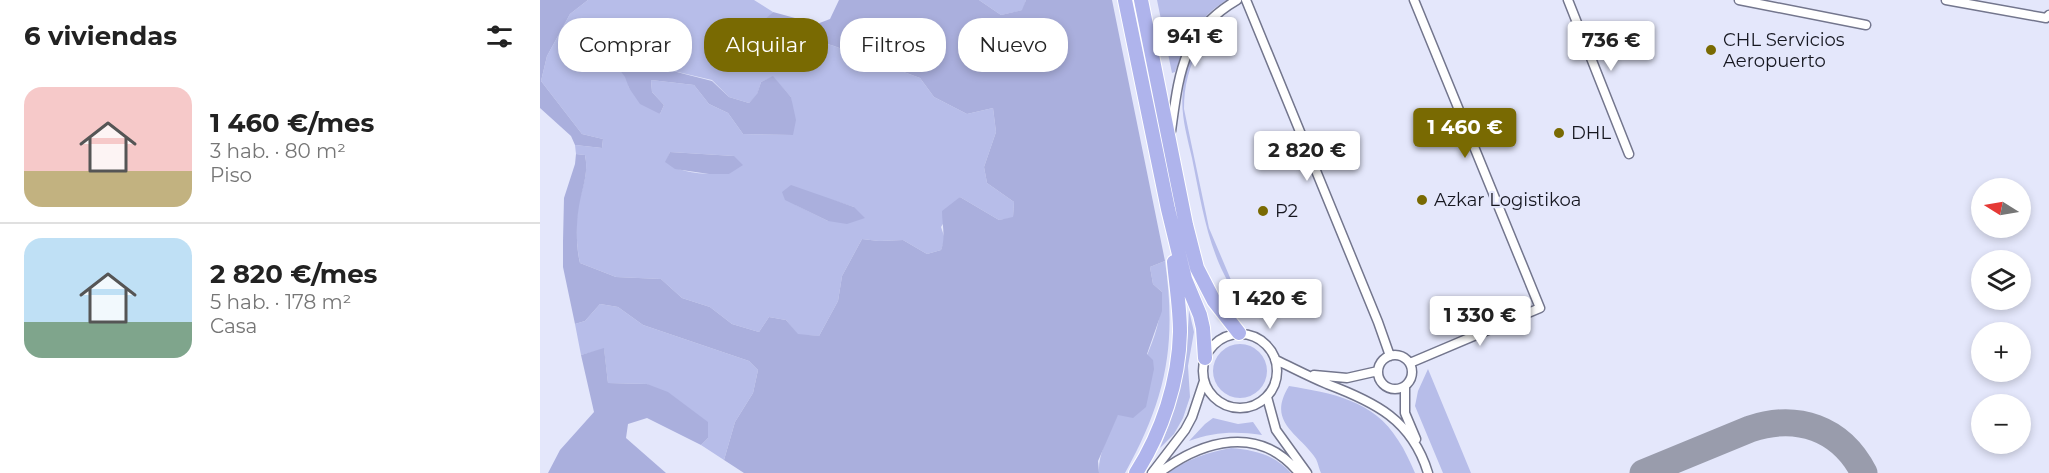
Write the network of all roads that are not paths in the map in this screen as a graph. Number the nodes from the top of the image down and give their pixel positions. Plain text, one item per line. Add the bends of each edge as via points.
1 (1125, 0) edge
2 (1141, 0) edge
3 (1237, 0) edge
4 (1246, 0) edge
5 (1414, 0) edge
6 (1568, 0) edge
7 (1739, 0) edge
8 (1946, 0) edge
9 (2049, 15) edge
10 (1866, 25) dead end
11 (1170, 141) junction
12 (1629, 154) dead end
13 (1168, 209) junction
14 (1239, 333) junction
15 (1390, 356) junction
16 (1205, 358) junction
17 (1276, 360) junction
18 (1410, 363) junction
19 (1378, 370) junction
20 (1303, 373) junction
21 (1204, 381) junction
22 (1405, 387) junction
23 (1267, 397) junction
24 (1424, 459) junction
25 (1136, 473) edge
26 (1152, 473) edge
27 (1159, 473) edge
28 (1299, 473) edge
29 (1307, 473) edge
30 (1428, 473) edge

1 - 13 highway
2 - 11 highway
3 - 11 street via 1213,15 1183,63
4 - 15 street
5 - 18 street via 1540,308
6 - 12 street
7 - 10 street
8 - 9 street via 2046,18
11 - 14 highway via 1197,268 1214,301
13 - 16 highway via 1185,279 1200,315
13 - 25 highway via 1179,312 1177,362 1163,416
14 - 16 street via 1215,343
14 - 17 street via 1258,338
15 - 18 street via 1401,356
15 - 19 street
16 - 21 street
17 - 20 street
17 - 23 street via 1278,373
18 - 22 street via 1412,376
19 - 20 street via 1347,378
19 - 22 street via 1386,387
20 - 24 street via 1378,406 1398,423
21 - 23 street via 1214,398 1231,407 1250,407
21 - 26 street via 1185,430
22 - 24 street via 1405,413
23 - 29 street via 1276,430
24 - 30 street
27 - 28 street via 1188,453 1237,442 1272,450

